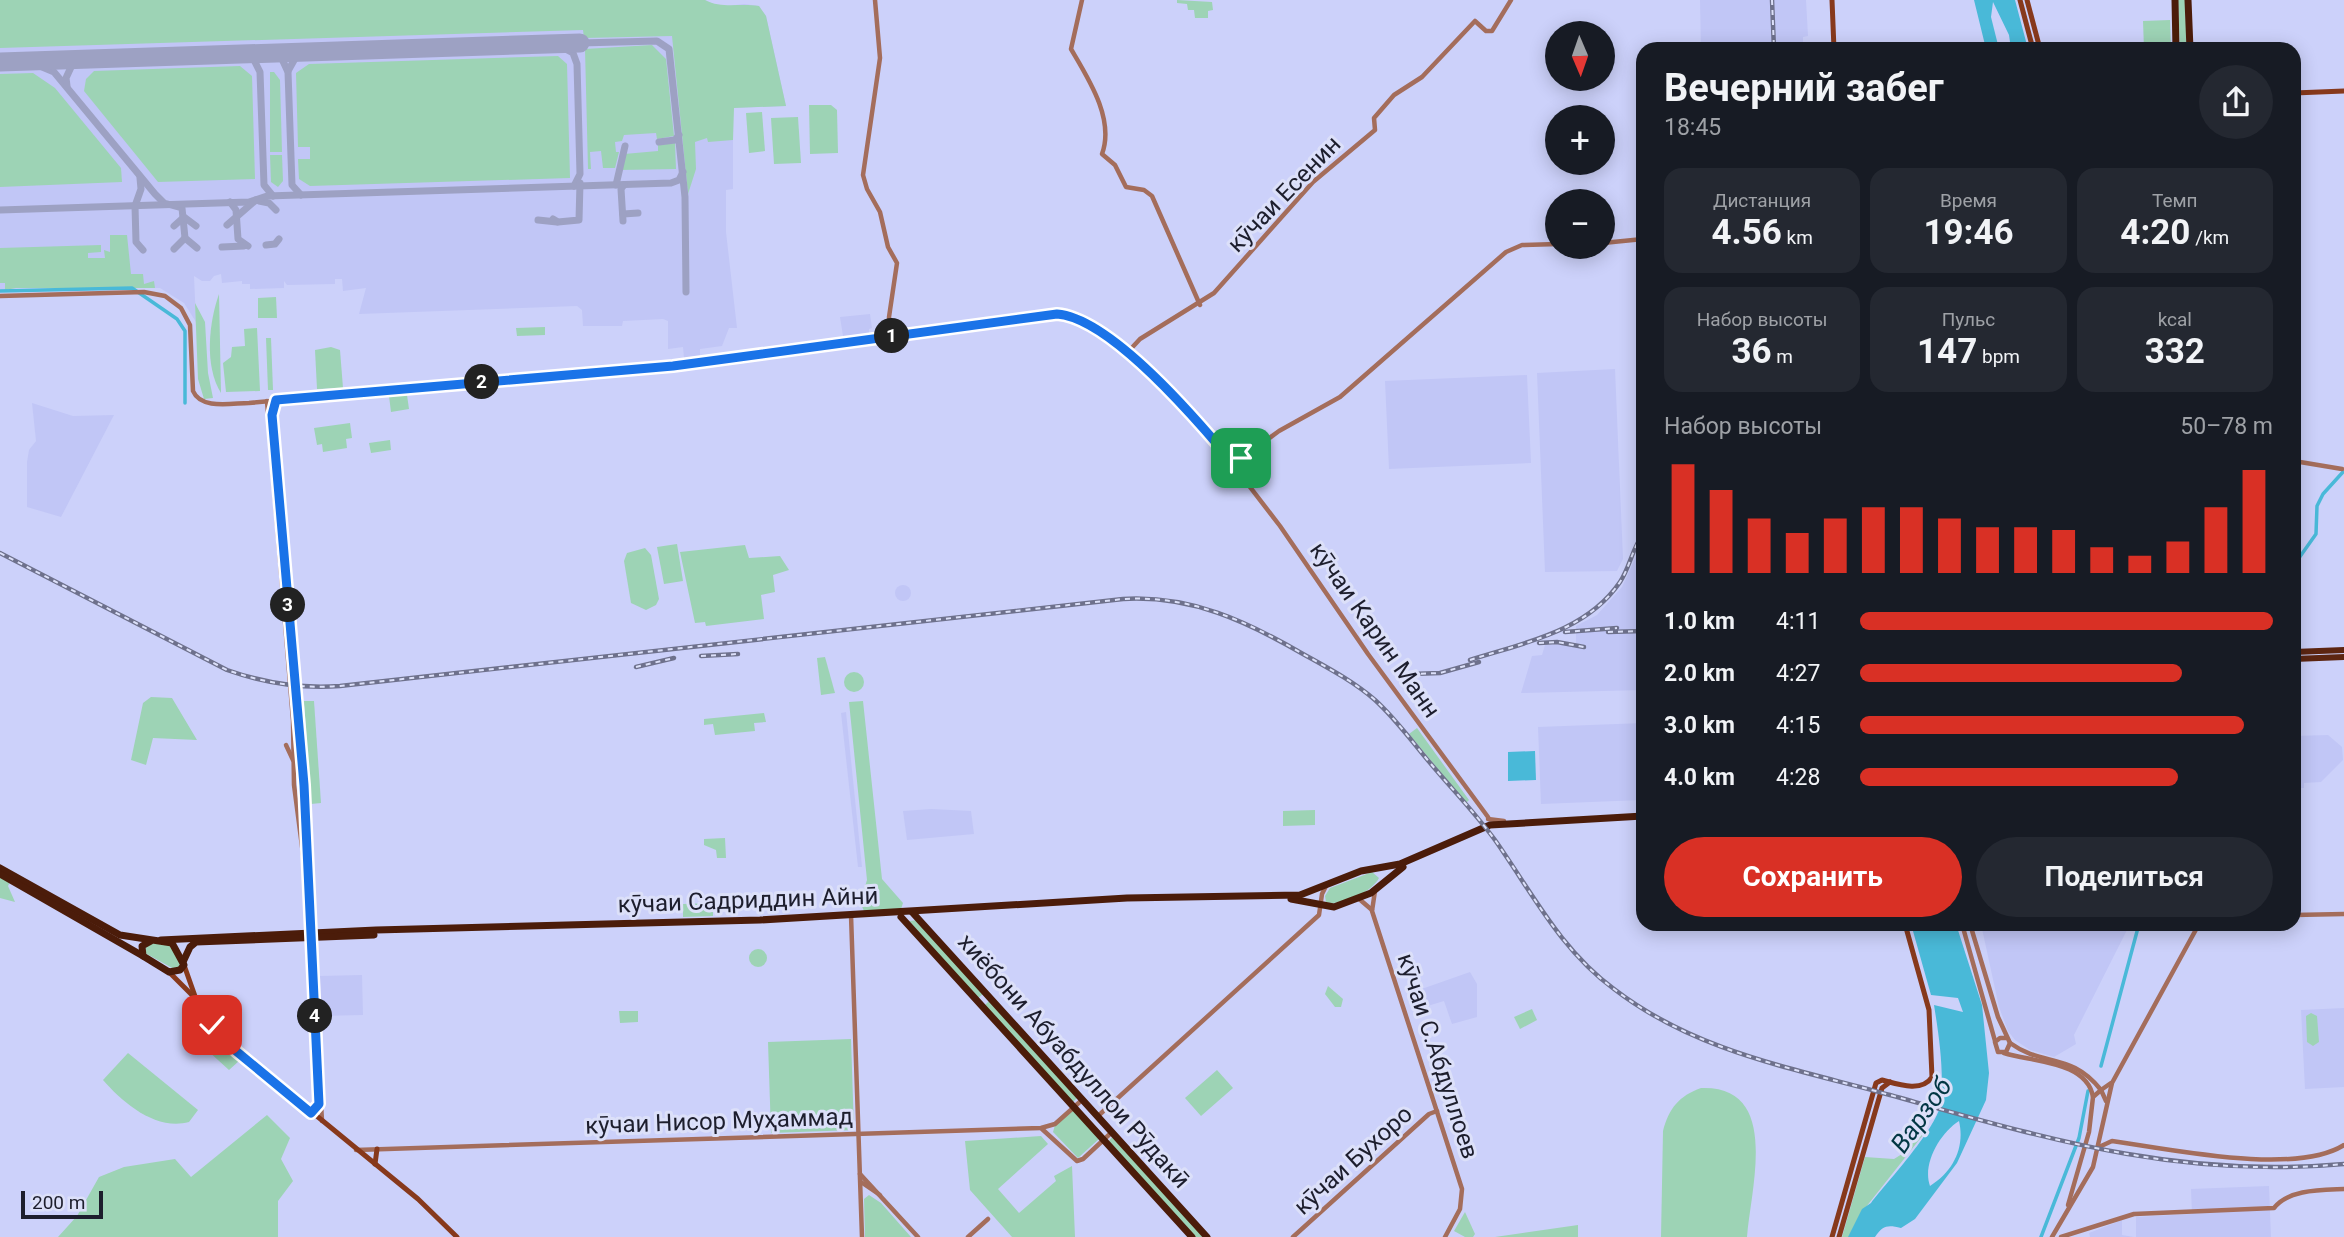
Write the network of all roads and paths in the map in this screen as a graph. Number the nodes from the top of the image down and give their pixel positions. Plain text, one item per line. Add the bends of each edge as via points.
1 (875, 0) edge
2 (1082, 0) edge
3 (1511, 0) edge
4 (1832, 0) edge
5 (2020, 0) edge
6 (2027, 0) edge
7 (2175, 0) edge
8 (2188, 0) edge
9 (2027, 12) junction
10 (2031, 27) junction
11 (1834, 42) edge
12 (2032, 42) edge
13 (2037, 42) edge
14 (2176, 42) edge
15 (2190, 42) edge
16 (2344, 92) edge
17 (2301, 93) edge
18 (1636, 240) edge
19 (1615, 242) edge
20 (1545, 244) edge
21 (0, 296) edge
22 (1200, 305) junction
23 (891, 336) junction
24 (1128, 351) junction
25 (269, 401) junction
26 (270, 415) junction
27 (2301, 462) edge
28 (1234, 464) junction
29 (2342, 469) dead end
30 (2344, 650) edge
31 (2301, 652) edge
32 (2344, 657) edge
33 (2301, 659) edge
34 (286, 745) dead end
35 (294, 763) junction
36 (295, 793) junction
37 (304, 793) junction
38 (1488, 817) junction
39 (1636, 819) edge
40 (1636, 819) edge
41 (1505, 821) junction
42 (1486, 826) junction
43 (0, 868) edge
44 (1376, 868) junction
45 (0, 874) edge
46 (1326, 886) junction
47 (1378, 887) junction
48 (1358, 898) junction
49 (1321, 905) junction
50 (310, 908) junction
51 (1372, 911) junction
52 (914, 914) junction
53 (2344, 914) edge
54 (2301, 915) edge
55 (851, 917) junction
56 (901, 917) junction
57 (1907, 931) edge
58 (1964, 931) edge
59 (1972, 931) edge
60 (2195, 931) edge
61 (312, 935) junction
62 (161, 940) junction
63 (151, 941) junction
64 (143, 956) junction
65 (183, 963) junction
66 (169, 972) junction
67 (1987, 979) junction
68 (1980, 982) junction
69 (196, 999) junction
70 (2008, 1041) junction
71 (1995, 1042) junction
72 (2003, 1053) junction
73 (2112, 1083) junction
74 (2101, 1090) junction
75 (2093, 1097) junction
76 (1082, 1099) junction
77 (2106, 1102) junction
78 (319, 1104) junction
79 (1074, 1107) junction
80 (1437, 1111) junction
81 (311, 1113) junction
82 (1097, 1116) junction
83 (2091, 1119) junction
84 (322, 1121) junction
85 (2102, 1123) junction
86 (1055, 1124) junction
87 (1041, 1128) junction
88 (2101, 1130) junction
89 (1112, 1132) junction
90 (859, 1134) junction
91 (1053, 1136) junction
92 (1104, 1140) junction
93 (2112, 1141) junction
94 (2344, 1145) edge
95 (380, 1148) junction
96 (356, 1150) junction
97 (2097, 1150) junction
98 (366, 1158) junction
99 (1859, 1160) junction
100 (375, 1164) junction
101 (2077, 1168) junction
102 (860, 1174) junction
103 (2087, 1176) junction
104 (860, 1181) junction
105 (2344, 1189) edge
106 (873, 1193) junction
107 (880, 1195) junction
108 (861, 1199) junction
109 (2067, 1209) junction
110 (988, 1219) dead end
111 (1446, 1234) edge
112 (2052, 1236) edge
113 (457, 1237) edge
114 (862, 1237) edge
115 (918, 1237) edge
116 (968, 1237) edge
117 (1192, 1237) edge
118 (1207, 1237) edge
119 (1293, 1237) edge
120 (1832, 1237) edge
121 (1839, 1237) edge
122 (2061, 1237) edge

1 - 23 street via 880,58 863,175 897,263 889,317
2 - 22 street via 1071,49 1088,76 1103,118 1106,138 1102,154 1115,165 1126,187 1152,196
3 - 22 street, кӯчаи Есенин via 1489,32 1475,21 1422,77 1394,95 1374,118 1375,130 1313,182
4 - 11 main road
5 - 9 main road
6 - 9 main road
7 - 14 highway
8 - 15 highway
9 - 10 main road
10 - 12 main road
10 - 13 main road
16 - 17 main road
18 - 19 street
20 - 28 street via 1522,245 1506,252 1340,397 1279,431
21 - 25 street via 144,292 165,296 181,308 190,325 193,391 198,400
22 - 24 street, кӯчаи Есенин via 1140,339
23 - 24 street, кӯчаи Карин Манн via 1057,314 1075,317
23 - 25 street via 650,368
24 - 28 street, кӯчаи Карин Манн
25 - 26 street
26 - 35 street
26 - 37 street
27 - 29 street
28 - 38 street, кӯчаи Карин Манн
30 - 31 main road
32 - 33 main road
34 - 35 street
35 - 36 street
36 - 37 street via 300,797
36 - 50 street
37 - 50 street
38 - 41 street
38 - 42 street
39 - 41 highway, кӯчаи Садриддин Айнӣ
40 - 47 highway, кӯчаи Садриддин Айнӣ via 1500,826 1396,870
41 - 42 highway, кӯчаи Садриддин Айнӣ
42 - 44 highway, кӯчаи Садриддин Айнӣ via 1398,865
43 - 63 highway, кӯчаи Садриддин Айнӣ via 120,935
44 - 46 highway, кӯчаи Садриддин Айнӣ
44 - 47 street via 1382,876
45 - 64 highway
46 - 49 street
46 - 52 highway, кӯчаи Садриддин Айнӣ via 1297,895 1129,898
47 - 48 highway, кӯчаи Садриддин Айнӣ
47 - 51 street, кӯчаи С.Абдуллоев
48 - 49 highway, кӯчаи Садриддин Айнӣ via 1334,907
48 - 51 street
49 - 52 highway, кӯчаи Садриддин Айнӣ via 1252,900
49 - 82 street via 1319,915
50 - 61 street
51 - 80 street, кӯчаи С.Абдуллоев
52 - 55 highway, кӯчаи Садриддин Айнӣ
52 - 56 highway, кӯчаи Садриддин Айнӣ
52 - 76 highway, хиёбони Абуабдуллои Рӯдакӣ
53 - 54 street
55 - 56 highway, кӯчаи Садриддин Айнӣ
55 - 61 highway, кӯчаи Садриддин Айнӣ
55 - 90 street
56 - 79 highway
57 - 99 main road via 1929,1010 1932,1072 1924,1086 1880,1080 1875,1085
58 - 68 street
59 - 67 street
60 - 73 street
61 - 62 highway, кӯчаи Садриддин Айнӣ
61 - 65 highway, кӯчаи Садриддин Айнӣ via 196,942
61 - 78 street
62 - 63 highway, кӯчаи Садриддин Айнӣ
62 - 65 highway via 174,945
63 - 64 highway via 142,946
64 - 66 highway
65 - 66 highway via 178,972
65 - 69 main road
66 - 69 main road
67 - 68 street
67 - 70 street
68 - 71 street
69 - 81 main road via 224,1040
70 - 71 street via 2000,1038
70 - 72 street via 2009,1050
70 - 74 street via 2026,1053 2071,1064
71 - 72 street via 1996,1050
72 - 75 street via 2073,1071 2088,1083
73 - 74 street
73 - 77 street
74 - 75 street
74 - 77 street
75 - 83 street
76 - 79 street, кӯчаи Нисор Муҳаммад
76 - 82 highway, хиёбони Абуабдуллои Рӯдакӣ
77 - 85 street
78 - 81 street
78 - 84 street
79 - 86 street, кӯчаи Нисор Муҳаммад
79 - 92 highway
80 - 111 street, кӯчаи С.Абдуллоев via 1462,1191 1461,1209
80 - 119 street, кӯчаи Бухоро
81 - 84 main road
82 - 89 highway, хиёбони Абуабдуллои Рӯдакӣ
83 - 85 street
83 - 101 street
84 - 96 main road
85 - 88 street
86 - 87 street, кӯчаи Нисор Муҳаммад
86 - 91 street
87 - 90 street, кӯчаи Нисор Муҳаммад
87 - 91 street
88 - 93 street
88 - 97 street
89 - 92 street
89 - 118 highway, хиёбони Абуабдуллои Рӯдакӣ
90 - 95 street, кӯчаи Нисор Муҳаммад
90 - 102 street
91 - 92 street via 1077,1161
92 - 117 highway
93 - 94 street via 2252,1158 2322,1157
93 - 97 street
95 - 96 street, кӯчаи Нисор Муҳаммад
95 - 98 street
95 - 100 main road
96 - 98 main road
97 - 103 street
98 - 100 main road
99 - 120 main road
99 - 121 main road
100 - 113 main road
101 - 103 street
101 - 109 street
102 - 104 street
102 - 107 street
103 - 109 street
104 - 106 street
104 - 108 street
105 - 122 street via 2313,1191 2284,1199 2274,1208 2134,1214
106 - 107 street
106 - 108 street
107 - 115 street
108 - 114 street
109 - 112 street
110 - 116 street
112 - 122 street

